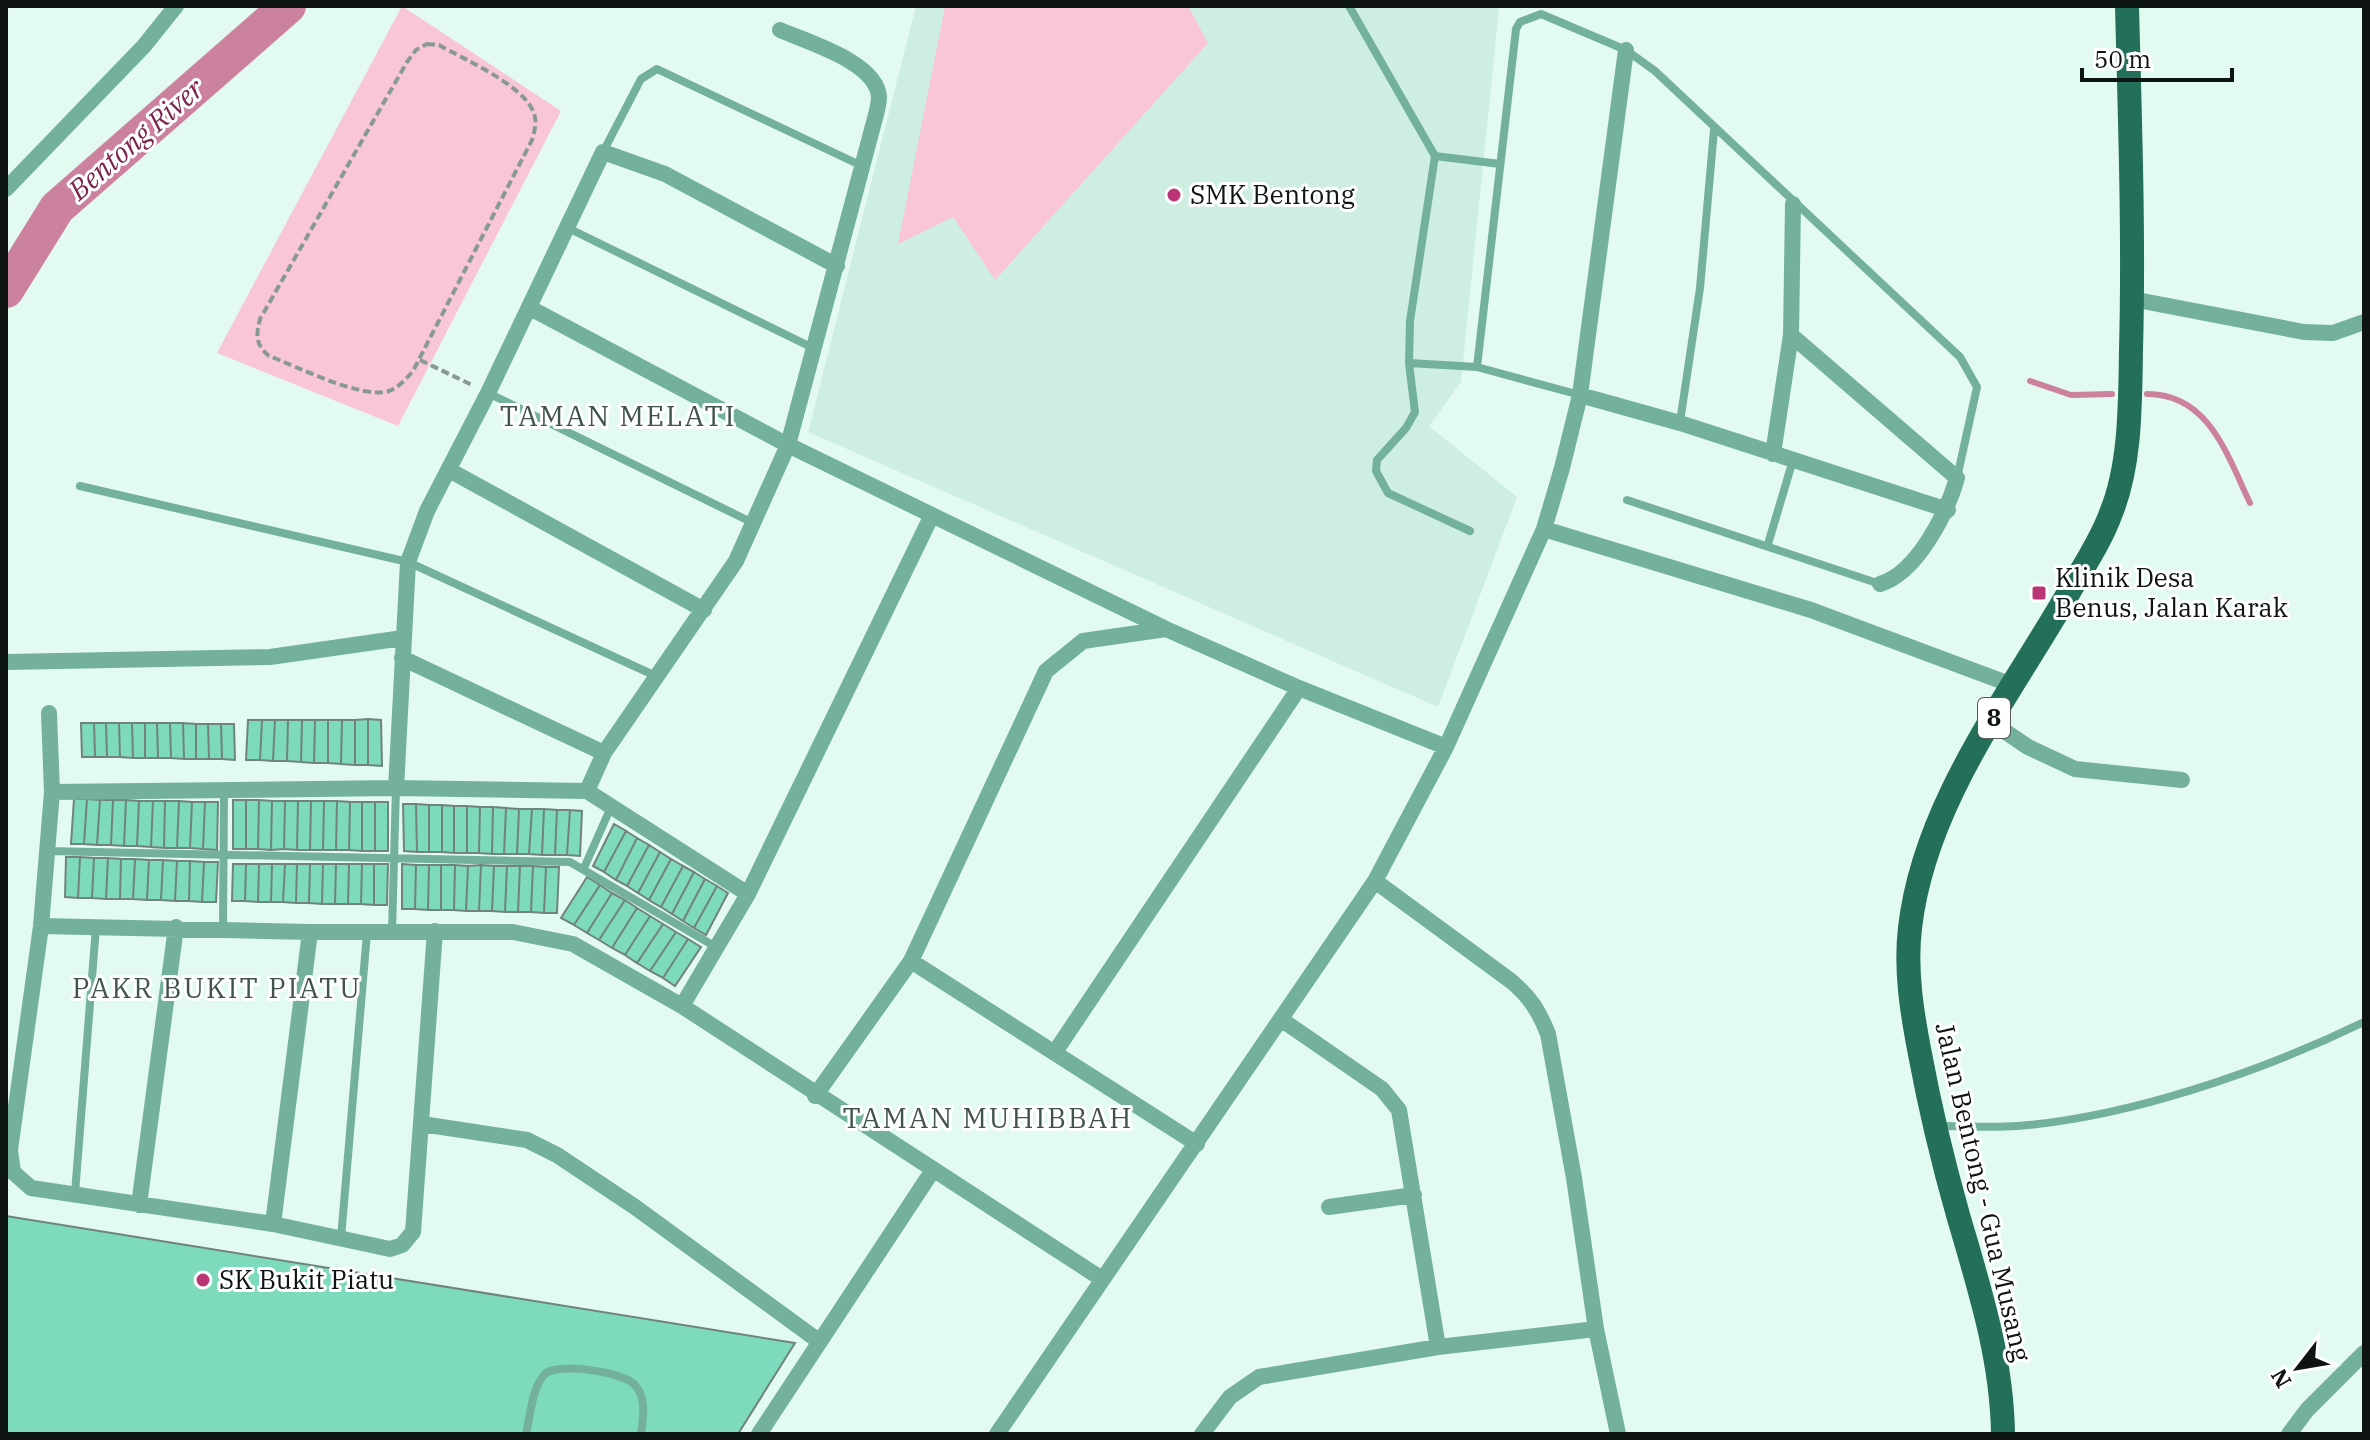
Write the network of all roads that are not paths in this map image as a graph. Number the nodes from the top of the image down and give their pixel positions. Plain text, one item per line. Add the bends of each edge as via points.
1 (176, 6) edge
2 (1349, 6) edge
3 (2127, 6) edge
4 (780, 30) dead end
5 (1626, 50) junction
6 (1714, 130) junction
7 (603, 152) junction
8 (1435, 156) junction
9 (1500, 164) junction
10 (860, 165) junction
11 (6, 189) edge
12 (1793, 204) junction
13 (568, 228) junction
14 (837, 266) junction
15 (2132, 299) junction
16 (530, 308) junction
17 (2364, 322) edge
18 (1791, 335) junction
19 (813, 348) junction
20 (1409, 363) junction
21 (1477, 367) junction
22 (488, 393) junction
23 (1580, 395) junction
24 (1680, 423) junction
25 (788, 445) junction
26 (1773, 454) junction
27 (1793, 460) junction
28 (449, 470) junction
29 (1957, 478) junction
30 (80, 486) dead end
31 (1627, 500) dead end
32 (1948, 510) junction
33 (932, 515) junction
34 (751, 522) junction
35 (1544, 529) junction
36 (1470, 531) dead end
37 (1768, 544) junction
38 (408, 562) junction
39 (1880, 584) joint
40 (704, 610) junction
41 (1166, 629) junction
42 (403, 638) junction
43 (402, 658) junction
44 (6, 662) edge
45 (658, 677) junction
46 (2012, 685) junction
47 (1299, 688) junction
48 (49, 713) dead end
49 (1991, 722) junction
50 (1446, 747) junction
51 (604, 753) junction
52 (2182, 780) dead end
53 (396, 788) junction
54 (224, 790) junction
55 (587, 791) junction
56 (52, 792) junction
57 (611, 807) junction
58 (47, 851) junction
59 (224, 857) junction
60 (394, 859) junction
61 (584, 868) junction
62 (1375, 881) junction
63 (748, 894) junction
64 (41, 926) junction
65 (96, 927) junction
66 (176, 927) junction
67 (223, 928) junction
68 (435, 931) junction
69 (310, 932) junction
70 (367, 933) junction
71 (392, 933) junction
72 (717, 947) junction
73 (911, 961) junction
74 (682, 1006) junction
75 (1282, 1020) junction
76 (2364, 1022) edge
77 (1055, 1052) junction
78 (815, 1096) junction
79 (422, 1124) junction
80 (1935, 1126) junction
81 (1197, 1144) junction
82 (933, 1170) junction
83 (75, 1193) junction
84 (1414, 1195) junction
85 (139, 1205) junction
86 (1329, 1207) dead end
87 (273, 1224) junction
88 (341, 1238) junction
89 (1102, 1279) junction
90 (1596, 1329) junction
91 (820, 1342) junction
92 (1438, 1347) junction
93 (2364, 1353) edge
94 (526, 1434) edge
95 (641, 1434) edge
96 (759, 1434) edge
97 (997, 1434) edge
98 (1202, 1434) edge
99 (1618, 1434) edge
100 (2003, 1434) edge
101 (2289, 1434) edge

1 - 11 street
2 - 8 lane
3 - 15 main road, Jalan Bentong - Gua Musang / 8
4 - 10 street via 859,65 877,87 879,99
5 - 6 lane
5 - 9 lane via 1541,14 1520,22
5 - 23 street
6 - 12 lane
6 - 24 lane via 1700,288
7 - 10 lane via 641,79 657,69
7 - 13 street
7 - 14 street via 665,174
8 - 9 lane
8 - 20 lane via 1410,321
9 - 21 lane
10 - 14 street
12 - 18 street
12 - 29 lane via 1972,373 1976,400
13 - 16 street
13 - 19 lane
14 - 19 street
15 - 17 street via 2304,332 2333,333
15 - 46 main road, Jalan Bentong - Gua Musang / 8 via 2125,457 2112,512
16 - 22 street
16 - 25 street
18 - 26 street
18 - 29 street
19 - 25 street
20 - 21 lane
20 - 36 lane via 1415,412 1377,460 1376,471 1388,493
21 - 23 lane
22 - 28 street
22 - 34 lane
23 - 24 street
23 - 35 street
24 - 26 street
25 - 33 street
25 - 34 street
26 - 27 street
27 - 32 street
27 - 37 lane
28 - 38 street
28 - 40 street
29 - 32 street
30 - 38 lane
31 - 37 lane
32 - 39 street via 1903,571
33 - 41 street
33 - 63 street
34 - 40 street via 736,561
35 - 46 street via 1811,610
35 - 50 street
37 - 39 lane
38 - 42 street
38 - 45 lane
40 - 45 street
41 - 47 street
41 - 73 street via 1083,641 1046,671
42 - 43 street
42 - 44 street via 270,657
43 - 51 street
43 - 53 street
45 - 51 street
46 - 49 main road, Jalan Bentong - Gua Musang / 8
47 - 50 street
47 - 77 street
48 - 56 street
49 - 52 street via 2075,769
49 - 80 main road, Jalan Bentong - Gua Musang / 8 via 1941,816 1914,897 1909,976
50 - 62 street
51 - 55 street
53 - 54 street
53 - 55 street
53 - 60 lane
54 - 56 street
54 - 59 lane
55 - 57 street
56 - 58 street
57 - 61 lane
57 - 63 street
58 - 59 lane
58 - 64 street
59 - 60 lane
59 - 67 lane
60 - 61 lane via 556,860
60 - 71 lane
61 - 72 lane
62 - 75 street
62 - 90 street via 1511,981 1539,1012 1548,1034 1574,1178
63 - 72 street
64 - 65 street
64 - 83 street via 9,1160 19,1180 31,1188
65 - 66 street
65 - 83 lane
66 - 67 street
66 - 85 street
67 - 69 street
68 - 71 street
68 - 74 street via 513,932 559,940
68 - 79 street
69 - 70 street
69 - 87 street
70 - 71 street
70 - 88 lane
72 - 74 street
73 - 77 street
73 - 78 street
74 - 78 street
75 - 81 street
75 - 84 street via 1392,1099 1404,1127
76 - 80 lane via 2272,1060 2128,1108 2017,1126
77 - 81 street
78 - 82 street
79 - 88 street via 413,1232 408,1240 390,1249
79 - 91 street via 527,1140 557,1155
80 - 100 main road, Jalan Bentong - Gua Musang / 8 via 1989,1324
81 - 89 street
82 - 89 street
82 - 91 street
83 - 85 street
84 - 86 street
84 - 92 street
85 - 87 street
87 - 88 street
89 - 97 street
90 - 92 street
90 - 99 street
91 - 96 street
92 - 98 street via 1259,1377 1230,1397
93 - 101 street
94 - 95 lane via 539,1382 554,1369 567,1368 623,1377 634,1384 644,1408

